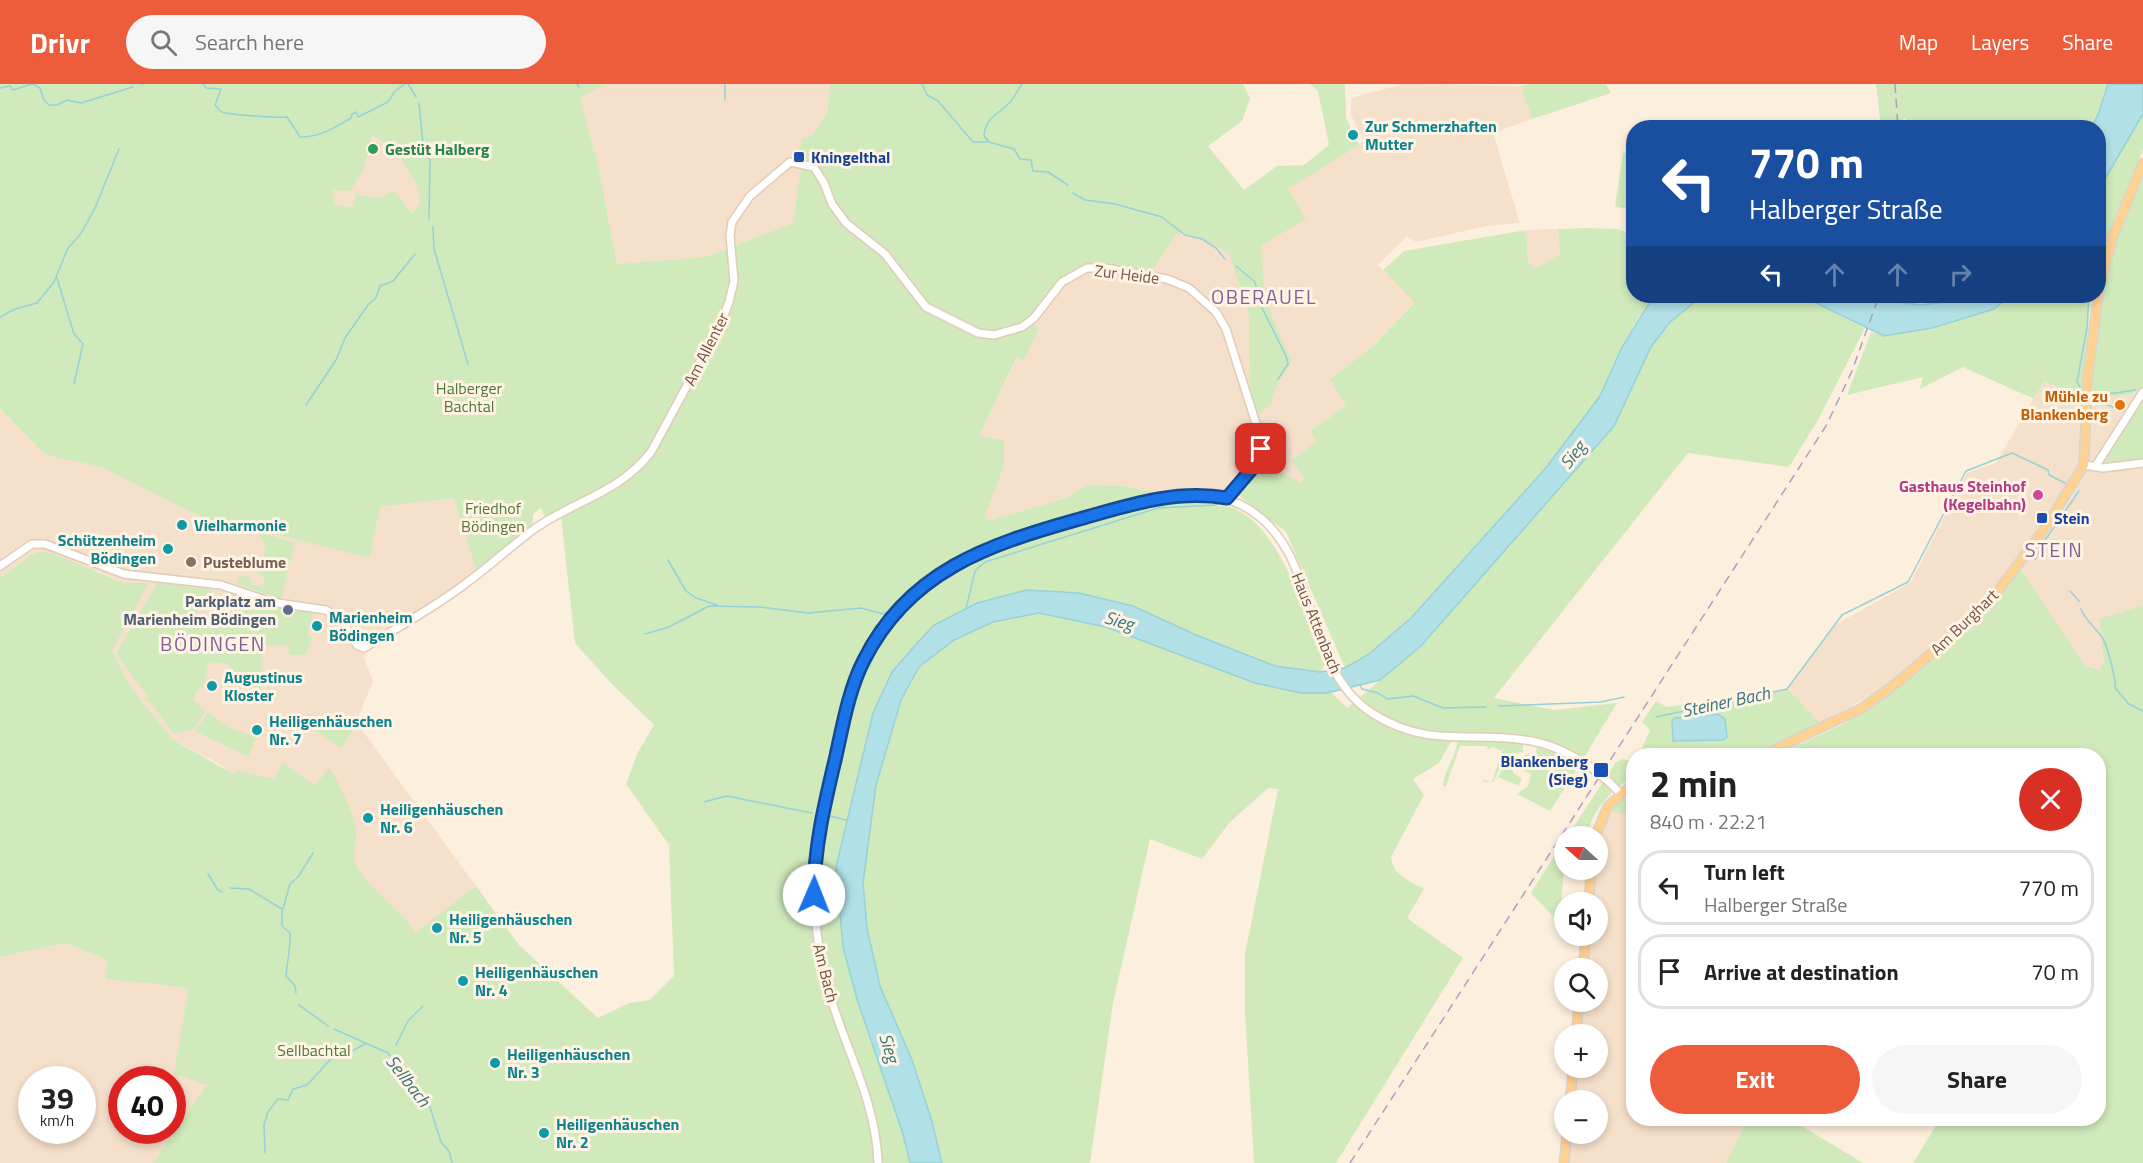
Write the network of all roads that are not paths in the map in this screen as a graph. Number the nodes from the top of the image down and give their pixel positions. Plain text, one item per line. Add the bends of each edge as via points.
1 (797, 162) joint
2 (2143, 163) edge
3 (2106, 263) edge
4 (2097, 303) edge
5 (2143, 392) edge
6 (2143, 463) edge
7 (2084, 465) junction
8 (2099, 468) junction
9 (1227, 498) junction
10 (1283, 542) joint
11 (0, 566) edge
12 (1778, 748) edge
13 (1626, 789) edge
14 (1620, 793) junction
15 (1600, 826) edge
16 (1566, 1144) edge
17 (878, 1163) edge
18 (1564, 1163) edge

1 - 9 street, Zur Heide via 814,167 846,223 885,254 926,307 978,333 994,335 1022,327 1062,282 1087,268 1167,279 1189,288 1216,312 1226,329 1256,421 1260,456
1 - 11 street, Am Allenter via 780,168 750,196 732,222 734,281 721,323 651,452 630,476 539,526 464,586 360,648 334,614 314,607 271,602 221,585 124,574 58,548 32,544
2 - 3 main road, Am Burghart
4 - 7 main road, Am Burghart
5 - 8 street
6 - 8 street
7 - 8 street
7 - 12 main road, Am Burghart via 2043,531 1988,604 1862,708
9 - 10 street, Am Bach via 1258,515
9 - 17 street, Am Bach via 1179,495 1150,500 1012,538 980,551 949,567 911,596 881,630 863,661 843,727 818,839 815,915 825,978 872,1112
10 - 14 street, Haus Attenbach, bridge via 1332,666 1353,696 1373,714 1412,733 1532,741 1553,747 1588,765
13 - 14 main road
14 - 15 main road via 1608,806
16 - 18 main road

